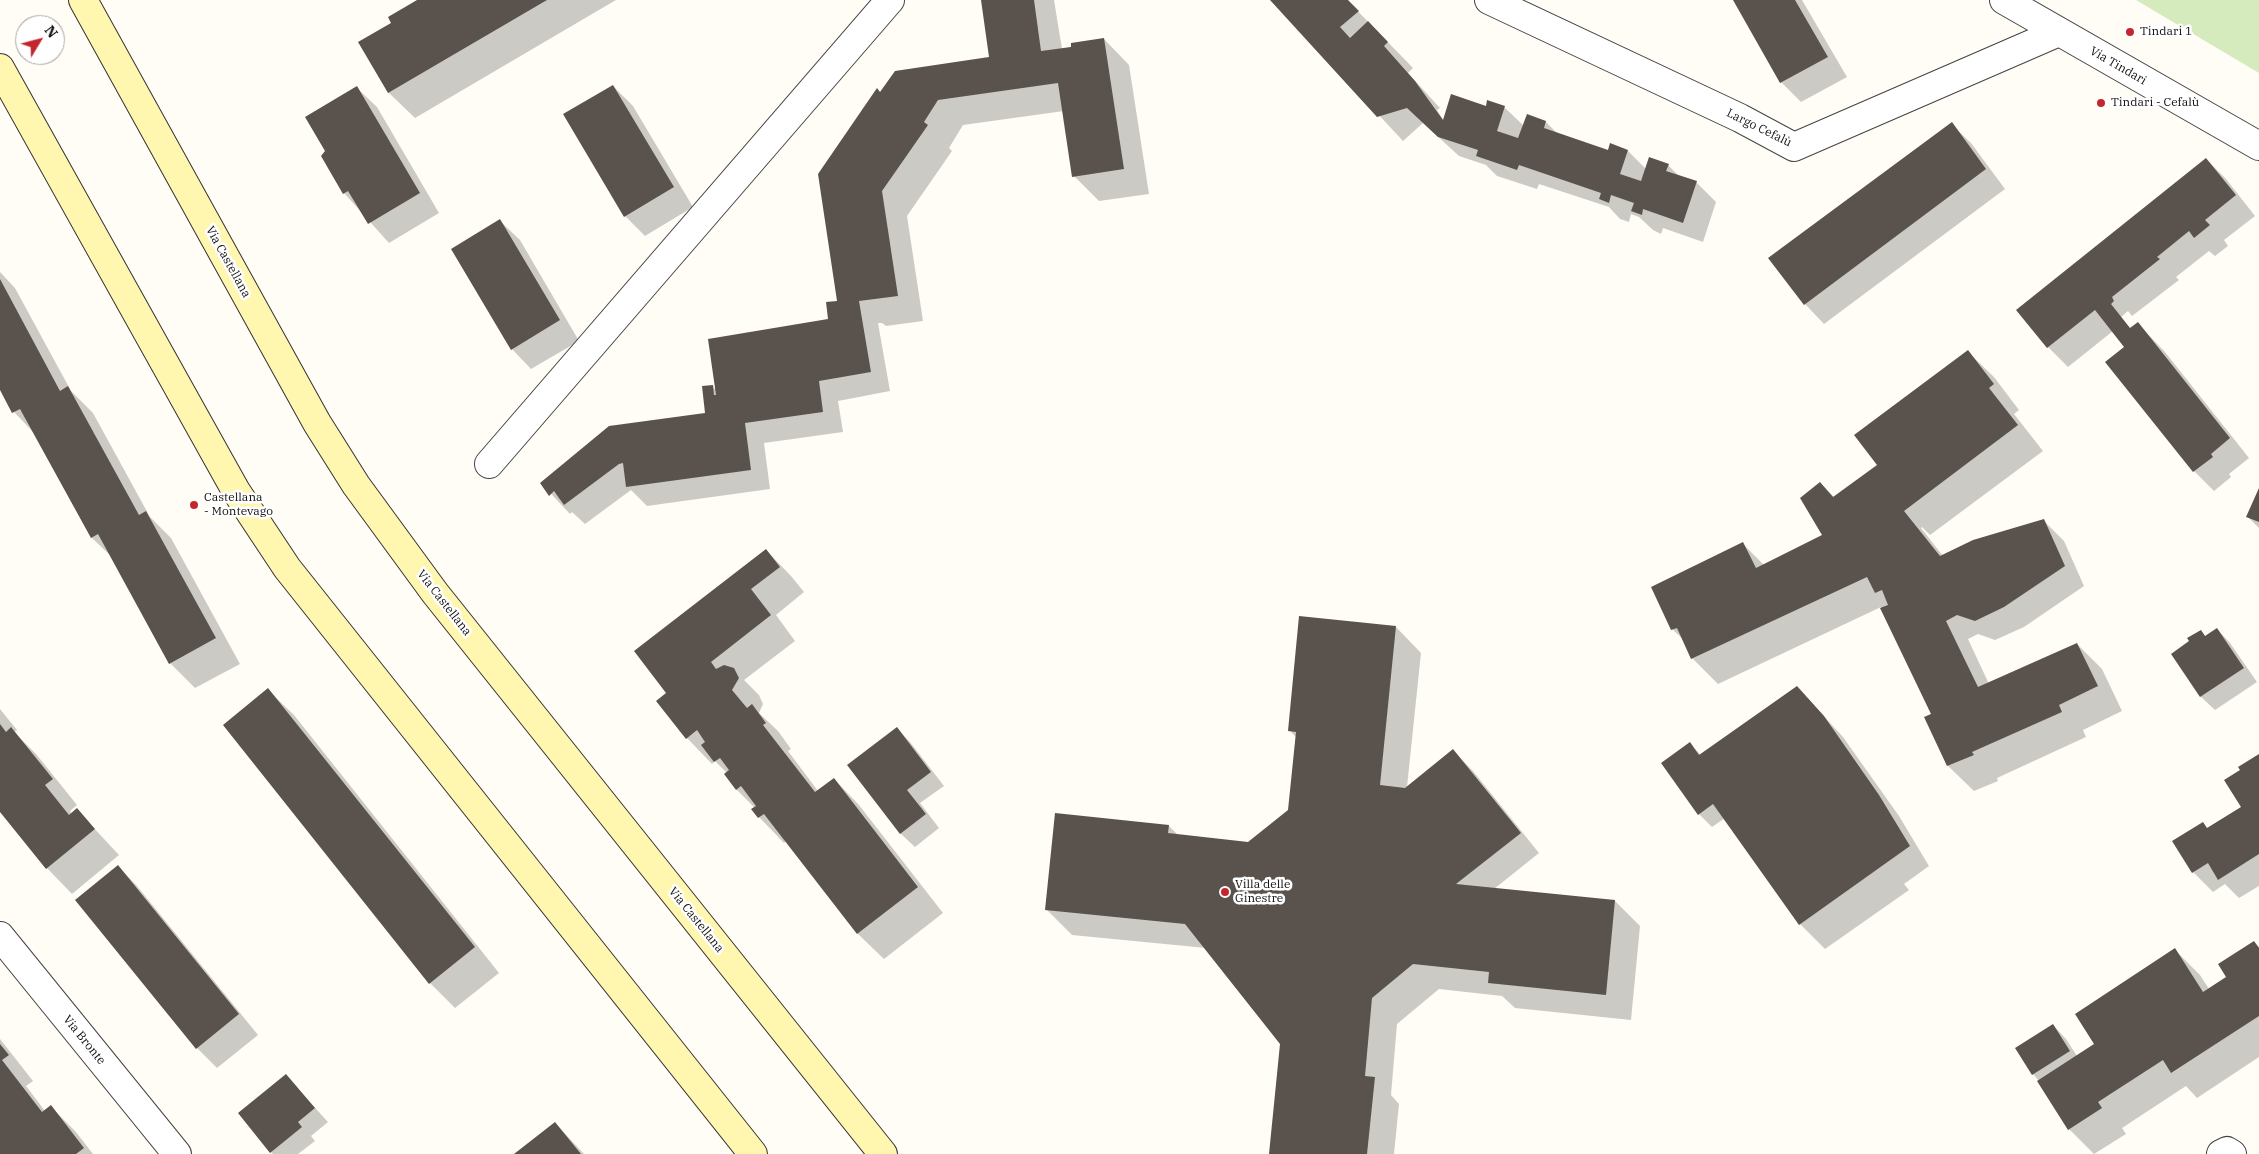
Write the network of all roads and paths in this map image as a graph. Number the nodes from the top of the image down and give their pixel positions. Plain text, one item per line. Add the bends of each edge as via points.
1 (83, 0) edge
2 (890, 0) edge
3 (1488, 0) edge
4 (2004, 0) edge
5 (2059, 32) junction
6 (0, 68) edge
7 (2259, 146) edge
8 (489, 464) dead end
9 (0, 936) edge
10 (167, 1150) edge
11 (753, 1154) edge
12 (883, 1154) edge
13 (2221, 1154) edge
14 (2232, 1154) edge

1 - 12 main road, Via Castellana via 356,485 435,593
2 - 8 street
3 - 5 street, Largo Cefalù via 1794,146
4 - 5 street, Via Tindari
5 - 7 street, Via Tindari
6 - 11 main road via 236,491 287,568
9 - 10 street, Via Bronte
13 - 14 street via 2227,1151

